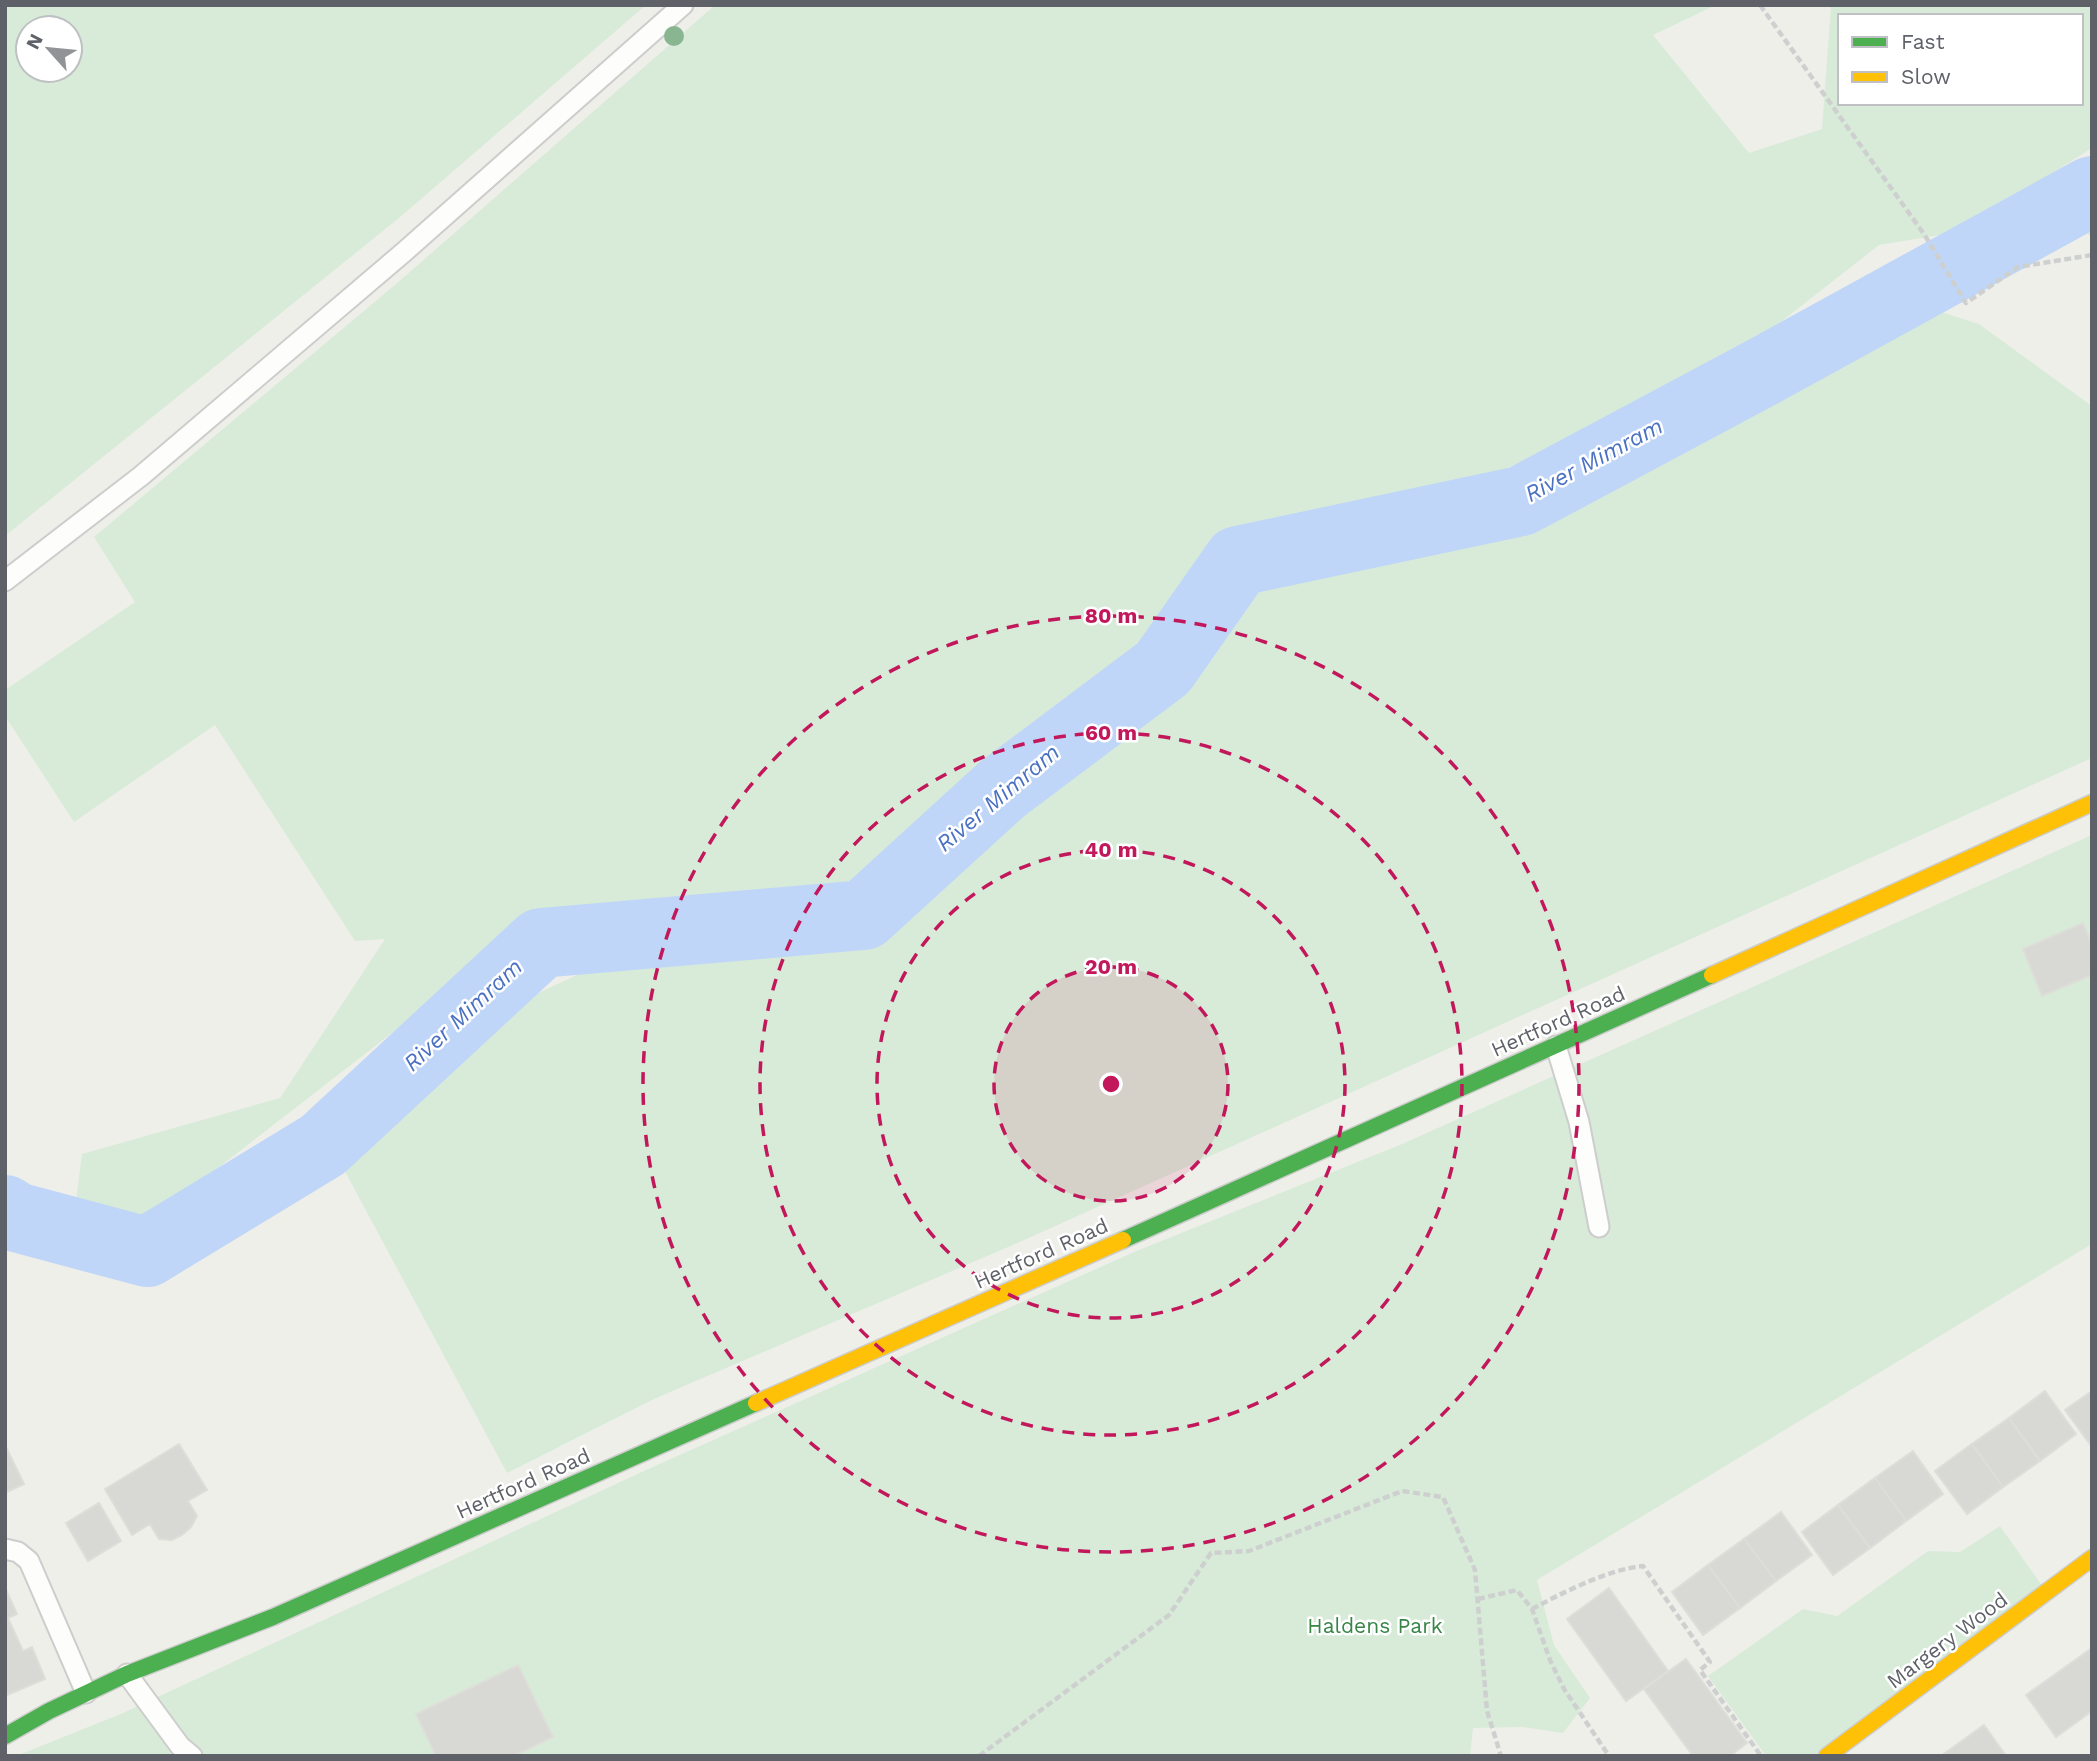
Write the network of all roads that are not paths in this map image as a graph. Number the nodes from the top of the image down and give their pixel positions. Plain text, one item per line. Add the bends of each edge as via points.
1 (683, 5) edge
2 (5, 581) edge
3 (2092, 803) edge
4 (1556, 1046) junction
5 (1599, 1227) dead end
6 (5, 1549) edge
7 (2092, 1558) edge
8 (127, 1674) junction
9 (86, 1693) junction
10 (5, 1736) edge
11 (192, 1756) edge
12 (1827, 1756) edge

1 - 2 lane via 247,386 141,476
3 - 4 street, Hertford Road
4 - 5 lane via 1579,1122
4 - 8 street, Hertford Road via 273,1617
6 - 9 lane via 29,1561
7 - 12 street, Margery Wood
8 - 9 street, Hertford Road
8 - 11 lane
9 - 10 street, Hertford Road

